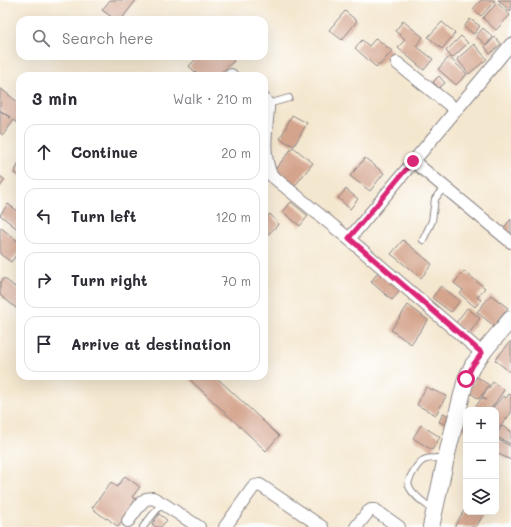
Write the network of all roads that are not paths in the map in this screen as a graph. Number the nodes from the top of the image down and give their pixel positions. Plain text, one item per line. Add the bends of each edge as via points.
1 (511, 44) edge
2 (397, 63) dead end
3 (289, 98) dead end
4 (268, 101) edge
5 (456, 110) junction
6 (413, 161) junction
7 (268, 168) edge
8 (444, 187) junction
9 (349, 238) junction
10 (423, 240) dead end
11 (511, 242) edge
12 (511, 319) edge
13 (482, 353) junction
14 (446, 458) junction
15 (162, 503) junction
16 (435, 511) junction
17 (128, 520) dead end
18 (143, 527) edge
19 (199, 527) edge
20 (225, 527) edge
21 (322, 527) edge
22 (356, 527) edge
23 (399, 527) edge
24 (431, 527) edge

1 - 5 street
2 - 5 street
3 - 4 lane
5 - 6 street
6 - 8 street
6 - 9 street
7 - 9 street via 271,175
8 - 10 lane via 435,199 432,221
8 - 11 street
9 - 13 street
12 - 13 street
13 - 14 street via 466,379
14 - 16 street
14 - 16 lane via 428,458 422,461 408,481 412,491
15 - 17 street via 153,498 146,499
15 - 18 lane
15 - 19 street
16 - 24 street
20 - 21 street via 252,489 260,485
22 - 23 street via 371,510 375,510

